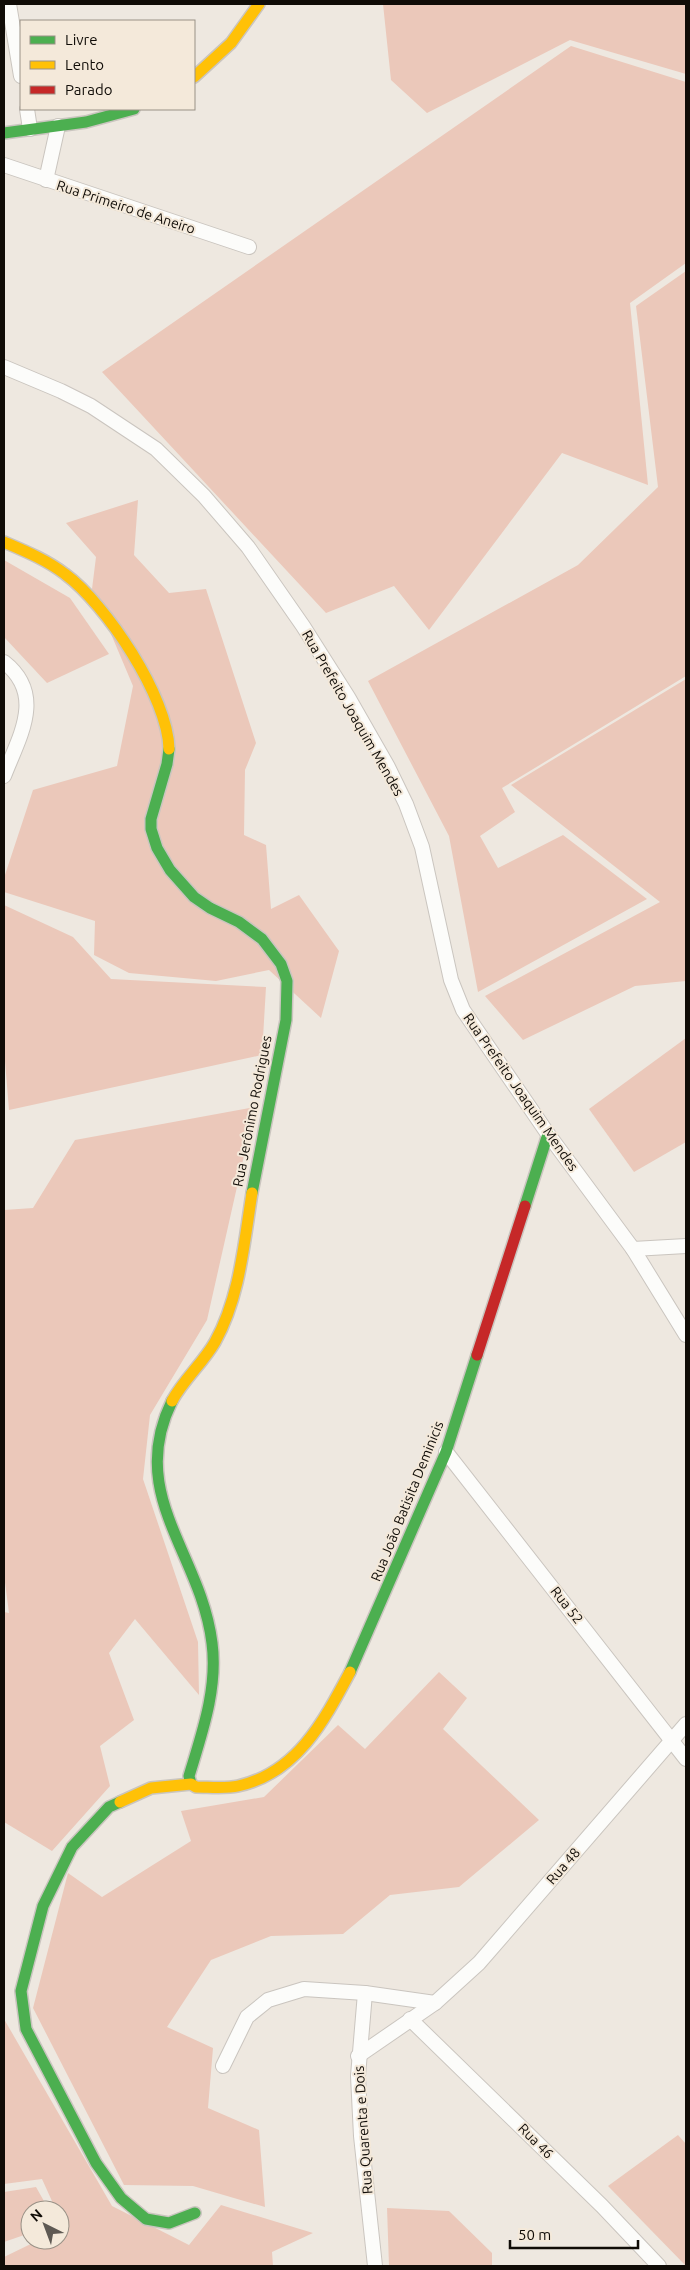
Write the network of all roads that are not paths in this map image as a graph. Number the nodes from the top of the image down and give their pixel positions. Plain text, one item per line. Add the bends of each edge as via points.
1 (9, 4) edge
2 (259, 4) edge
3 (20, 70) edge
4 (195, 75) edge
5 (26, 110) edge
6 (132, 110) edge
7 (58, 126) junction
8 (30, 129) junction
9 (4, 133) edge
10 (4, 166) edge
11 (46, 180) junction
12 (249, 248) dead end
13 (4, 367) edge
14 (4, 542) edge
15 (4, 662) edge
16 (4, 776) edge
17 (548, 1134) junction
18 (686, 1246) edge
19 (632, 1249) junction
20 (686, 1335) edge
21 (446, 1452) junction
22 (686, 1724) edge
23 (672, 1739) junction
24 (686, 1760) edge
25 (191, 1784) junction
26 (365, 1993) junction
27 (435, 2003) junction
28 (410, 2019) junction
29 (358, 2056) junction
30 (223, 2066) dead end
31 (194, 2213) dead end
32 (376, 2266) edge
33 (659, 2266) edge

1 - 3 street
2 - 4 street via 231,43
5 - 8 street
6 - 7 street
7 - 8 street
7 - 11 street
8 - 9 street
10 - 11 street, Rua Primeiro de Aneiro
11 - 12 street, Rua Primeiro de Aneiro
13 - 17 street, Rua Prefeito Joaquim Mendes via 91,406 156,449 204,496 248,547 302,626 388,767 422,847 451,980 463,1010
14 - 25 street, Rua Jerônimo Rodrigues via 67,574 118,630 155,697 169,739 167,771 152,812 151,830 155,842 168,867 189,893 200,903 243,924 278,958 288,980 286,1017 237,1278 221,1331 175,1394 165,1420 156,1468 159,1495 167,1520 196,1583 211,1639 214,1669 211,1698 189,1776
15 - 16 street via 20,681 28,701 24,724
17 - 19 street, Rua Prefeito Joaquim Mendes
17 - 21 street, Rua João Batisita Deminicis
18 - 19 street
19 - 20 street, Rua Prefeito Joaquim Mendes
21 - 23 street, Rua 52
21 - 25 street, Rua João Batisita Deminicis via 356,1660 311,1739 275,1772 254,1782 236,1787 196,1787
22 - 23 street, Rua 48
23 - 24 street, Rua 52
23 - 27 street, Rua 48 via 479,1963
25 - 31 street, Rua João Batisita Deminicis via 151,1788 109,1808 72,1847 42,1906 21,1991 26,2029 96,2163 121,2198 146,2219 169,2223
26 - 27 street
26 - 29 street, Rua Quarenta e Dois
26 - 30 street via 304,1989 268,2000 247,2017
27 - 28 street, Rua 48
28 - 29 street, Rua 48
28 - 33 street, Rua 46
29 - 32 street, Rua Quarenta e Dois via 361,2136

